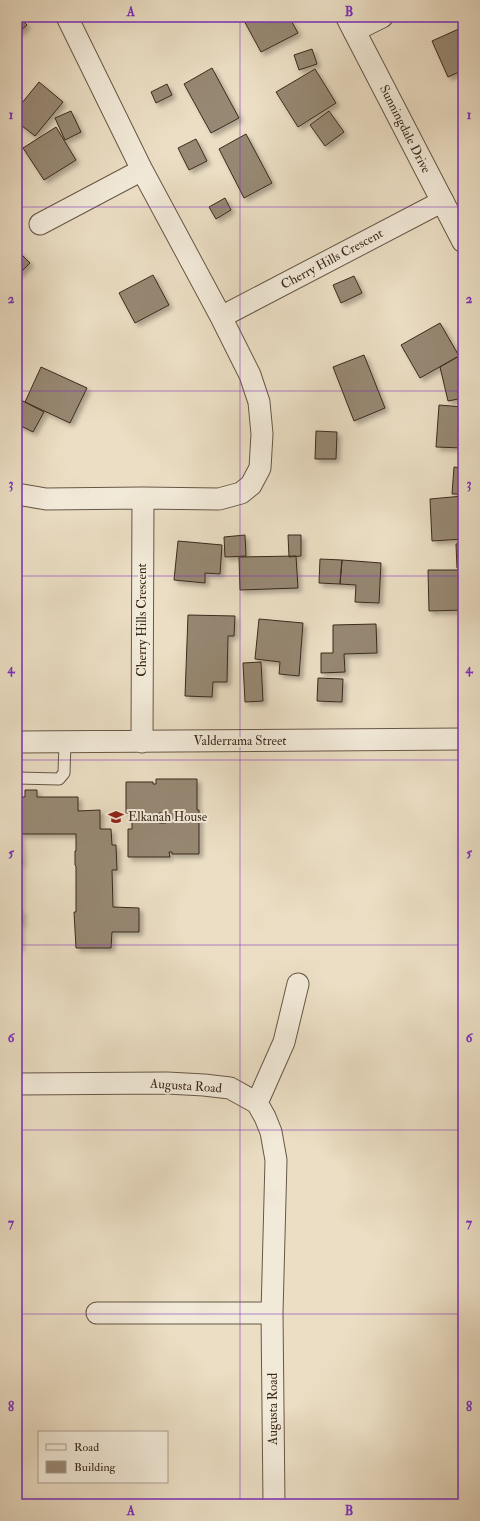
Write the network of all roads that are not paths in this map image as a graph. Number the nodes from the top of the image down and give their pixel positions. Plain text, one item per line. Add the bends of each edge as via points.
1 (66, 17) edge
2 (382, 17) edge
3 (351, 24) edge
4 (142, 170) junction
5 (443, 201) junction
6 (40, 224) dead end
7 (463, 241) edge
8 (221, 317) junction
9 (17, 494) edge
10 (143, 498) junction
11 (463, 739) edge
12 (17, 742) edge
13 (65, 742) junction
14 (142, 742) junction
15 (17, 778) edge
16 (298, 984) dead end
17 (17, 1084) edge
18 (257, 1104) junction
19 (97, 1313) dead end
20 (272, 1313) junction
21 (274, 1504) edge

1 - 4 street
2 - 3 street
3 - 5 street, Sunningdale Drive
4 - 6 street
4 - 8 street
5 - 7 street, Sunningdale Drive
5 - 8 street, Cherry Hills Crescent
8 - 10 street via 250,375 259,402 262,434 260,468 251,485 241,493 219,499
9 - 10 street via 46,499
10 - 14 street, Cherry Hills Crescent
11 - 14 street, Valderrama Street
12 - 13 street, Valderrama Street
13 - 14 street, Valderrama Street
13 - 15 lane via 64,773 59,779
16 - 18 street via 284,1042
17 - 18 street, Augusta Road via 204,1085 230,1088
18 - 20 street, Augusta Road via 271,1132 276,1160
19 - 20 street
20 - 21 street, Augusta Road

